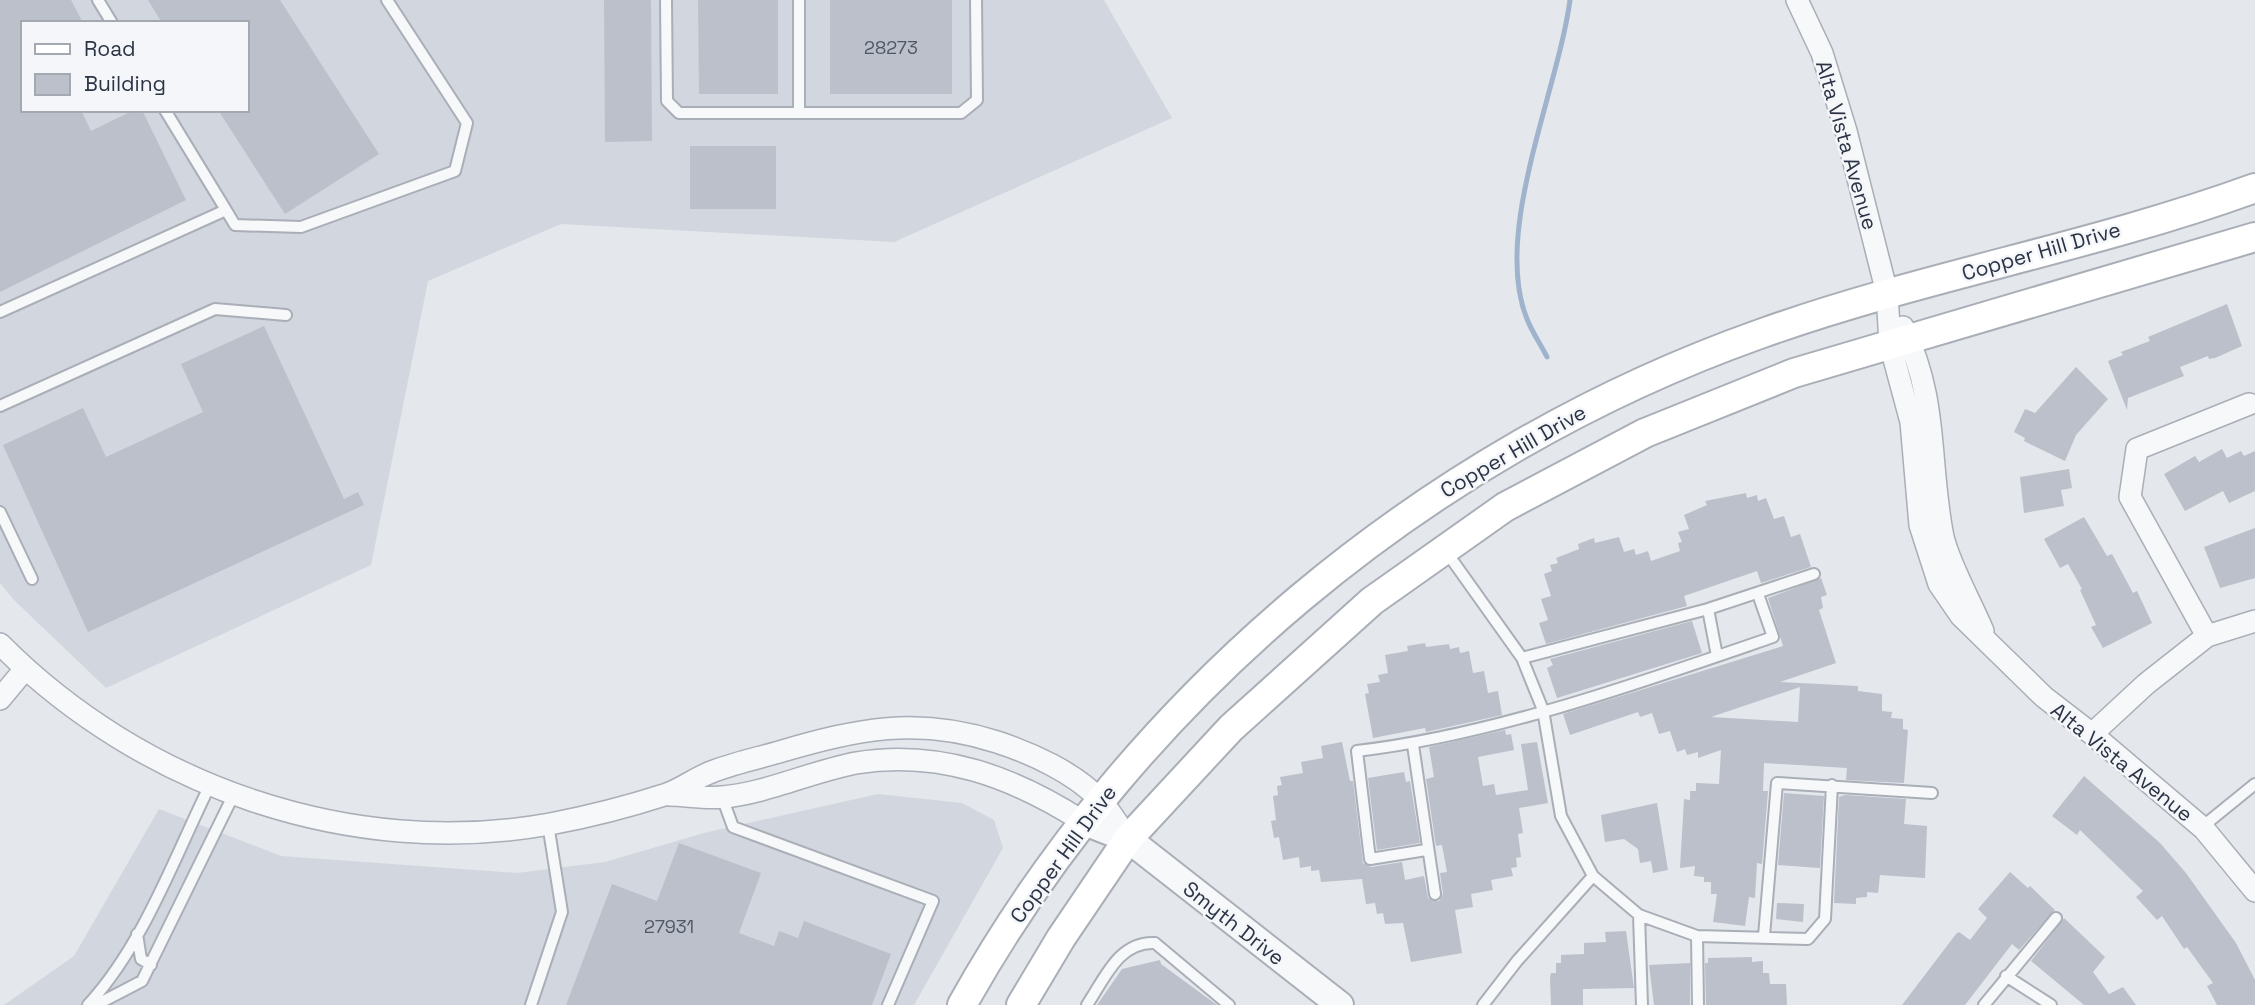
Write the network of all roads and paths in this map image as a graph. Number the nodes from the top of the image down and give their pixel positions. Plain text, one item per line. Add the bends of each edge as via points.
1 (98, 0) edge
2 (387, 0) edge
3 (666, 0) edge
4 (799, 0) edge
5 (976, 0) edge
6 (1797, 0) edge
7 (111, 21) edge
8 (166, 112) edge
9 (799, 113) junction
10 (2255, 188) edge
11 (226, 210) junction
12 (2255, 237) edge
13 (1887, 293) junction
14 (0, 312) edge
15 (286, 315) dead end
16 (1899, 342) junction
17 (2249, 404) dead end
18 (0, 406) edge
19 (0, 512) edge
20 (1443, 548) junction
21 (1814, 574) dead end
22 (33, 579) dead end
23 (1758, 594) junction
24 (1708, 609) junction
25 (2255, 621) edge
26 (2207, 636) junction
27 (0, 644) edge
28 (1717, 656) junction
29 (1522, 658) junction
30 (25, 669) junction
31 (0, 699) edge
32 (1543, 710) junction
33 (2092, 734) junction
34 (1413, 745) junction
35 (2255, 784) edge
36 (210, 785) junction
37 (1832, 785) junction
38 (1932, 793) dead end
39 (667, 794) junction
40 (233, 796) junction
41 (722, 797) junction
42 (1099, 799) junction
43 (1082, 821) junction
44 (548, 824) junction
45 (2202, 827) junction
46 (1128, 839) junction
47 (1426, 850) junction
48 (1593, 876) junction
49 (2255, 891) edge
50 (1435, 894) dead end
51 (1639, 915) junction
52 (2056, 918) dead end
53 (137, 934) junction
54 (1697, 936) junction
55 (1764, 936) junction
56 (150, 965) junction
57 (2006, 976) junction
58 (1327, 1001) edge
59 (88, 1005) edge
60 (96, 1005) edge
61 (531, 1005) edge
62 (888, 1005) edge
63 (962, 1005) edge
64 (1021, 1005) edge
65 (1087, 1005) edge
66 (1229, 1005) edge
67 (1483, 1005) edge
68 (1642, 1005) edge
69 (1698, 1005) edge
70 (1984, 1005) edge
71 (2051, 1005) edge

1 - 7 lane
2 - 11 lane via 467,123 455,171 301,227 235,225
3 - 9 lane via 665,87 667,101 679,113
4 - 9 lane
5 - 9 lane via 977,100 961,113
6 - 13 street, Alta Vista Avenue via 1822,52
8 - 11 lane
10 - 13 main road, Copper Hill Drive
11 - 14 lane
12 - 16 main road
13 - 16 street, Alta Vista Avenue
13 - 42 main road, Copper Hill Drive via 1759,334 1623,390 1551,426 1439,493 1342,565 1255,639 1180,709
15 - 18 lane via 215,309
16 - 20 main road via 1794,373 1645,433 1505,507
16 - 33 street, Alta Vista Avenue via 1931,416 1944,541 1985,636 2044,697
17 - 26 street via 2137,449 2130,497
19 - 22 lane
20 - 29 lane
20 - 46 main road via 1308,655 1231,728
21 - 23 lane
23 - 24 lane
23 - 28 lane via 1773,637
24 - 28 lane
24 - 29 lane
25 - 26 street
26 - 33 street
27 - 30 street
28 - 32 lane
29 - 32 lane
30 - 31 street
30 - 36 street via 106,729 161,763
32 - 34 lane
32 - 48 lane via 1561,816
33 - 45 street, Alta Vista Avenue
34 - 47 lane
34 - 47 lane via 1357,751 1370,859
35 - 45 lane
36 - 40 street
36 - 53 lane
37 - 38 lane
37 - 55 lane via 1825,919 1808,939
37 - 55 lane via 1777,783
39 - 41 street
39 - 42 street via 713,771 842,734 923,726 966,732 1017,748
39 - 44 street
40 - 44 street via 299,816 377,828 459,833
40 - 56 lane
41 - 43 street via 857,763 910,760 992,773
41 - 62 lane via 733,827 933,901
42 - 43 main road, Copper Hill Drive
42 - 46 street
43 - 46 street, Smyth Drive
43 - 63 main road, Copper Hill Drive
44 - 61 lane via 562,912
45 - 49 street, Alta Vista Avenue
46 - 58 street, Smyth Drive
46 - 64 main road
47 - 50 lane
48 - 51 lane
48 - 67 lane
51 - 54 lane
51 - 68 lane
52 - 57 lane
53 - 56 lane via 141,959
53 - 59 lane
54 - 55 lane
54 - 69 lane
56 - 60 lane via 142,981
57 - 70 lane
57 - 71 lane
65 - 66 lane via 1125,949 1140,942 1155,943

